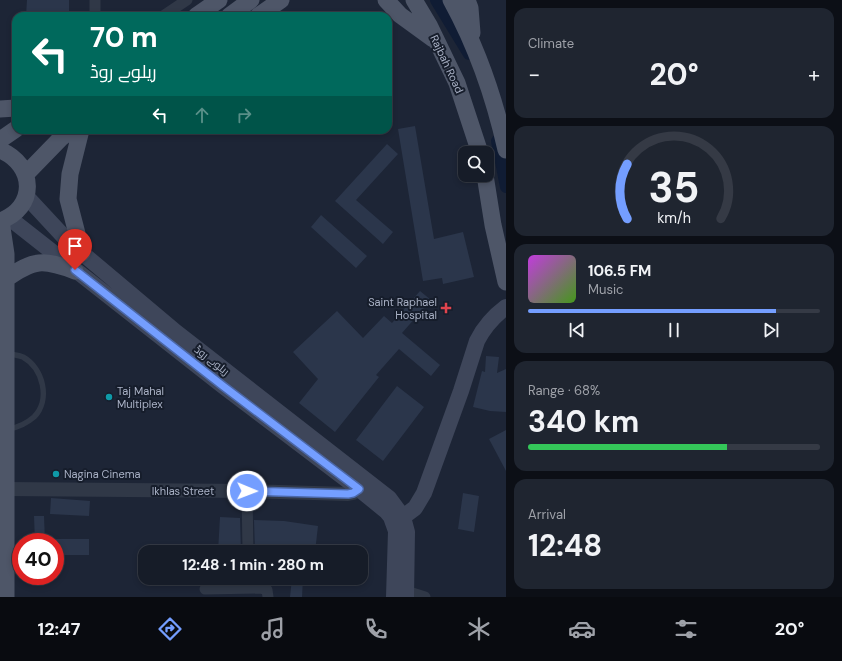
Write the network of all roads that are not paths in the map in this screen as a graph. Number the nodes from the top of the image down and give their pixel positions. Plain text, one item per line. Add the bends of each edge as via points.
1 (95, 0) edge
2 (187, 0) edge
3 (219, 0) edge
4 (251, 0) edge
5 (281, 0) edge
6 (386, 0) edge
7 (414, 0) edge
8 (451, 0) edge
9 (466, 0) edge
10 (95, 12) edge
11 (169, 12) edge
12 (202, 12) edge
13 (234, 12) edge
14 (264, 12) edge
15 (437, 43) junction
16 (474, 45) junction
17 (12, 108) edge
18 (0, 109) edge
19 (12, 132) edge
20 (66, 134) edge
21 (80, 134) edge
22 (0, 140) edge
23 (478, 146) edge
24 (0, 150) edge
25 (506, 150) edge
26 (26, 174) junction
27 (486, 182) edge
28 (26, 196) junction
29 (3, 220) edge
30 (82, 253) junction
31 (75, 270) junction
32 (6, 279) junction
33 (506, 282) edge
34 (506, 307) edge
35 (6, 353) junction
36 (5, 430) junction
37 (6, 489) junction
38 (359, 489) junction
39 (247, 491) junction
40 (398, 520) junction
41 (248, 545) edge
42 (205, 588) dead end
43 (402, 595) edge
44 (6, 597) edge
45 (268, 597) edge
46 (425, 597) edge

1 - 10 street
2 - 11 street
3 - 12 main road
4 - 13 main road
5 - 14 main road
6 - 15 main road via 400,15
7 - 15 main road, Rajbah Road
8 - 16 main road
9 - 16 main road via 470,8
15 - 23 main road, Rajbah Road via 457,82
16 - 25 main road via 491,93
17 - 18 main road
19 - 22 main road
20 - 26 main road
21 - 30 main road via 70,174 68,199
24 - 26 main road via 11,154
26 - 28 main road
27 - 33 main road
28 - 29 main road via 22,205
28 - 30 main road, ریلوے روڈ
29 - 31 main road, ریلوے روڈ
29 - 32 main road
30 - 40 main road, ریلوے روڈ via 176,332 368,480 389,498
31 - 32 main road via 53,263 35,262
31 - 38 main road, ریلوے روڈ
32 - 35 main road
34 - 40 main road via 482,332 472,354 426,488 415,508
35 - 36 main road
35 - 36 lane via 22,357 36,368 43,384 42,401 35,416 21,426
36 - 37 main road
37 - 39 street, Ikhlas Street
37 - 44 main road
38 - 39 street, Ikhlas Street via 348,494
38 - 40 main road, ریلوے روڈ
39 - 41 street
40 - 43 main road via 396,544
42 - 45 street via 261,588 267,590
43 - 46 street

